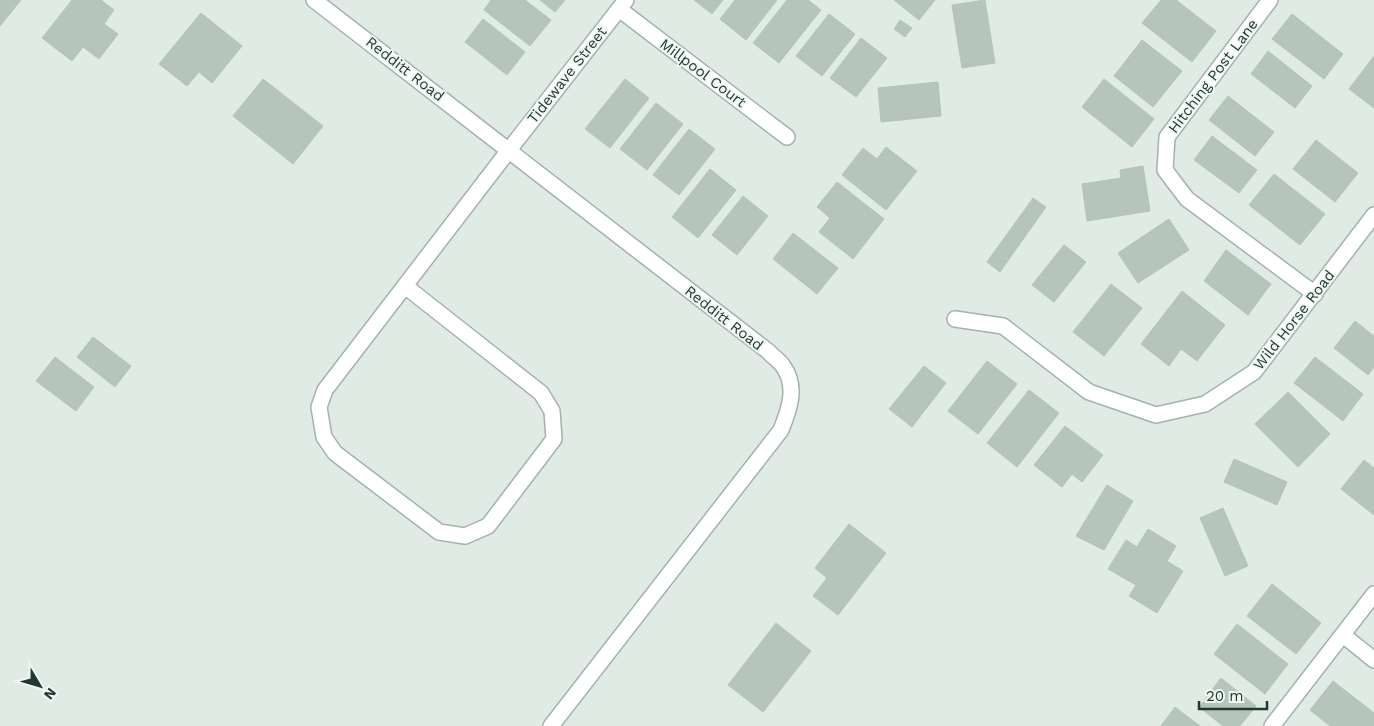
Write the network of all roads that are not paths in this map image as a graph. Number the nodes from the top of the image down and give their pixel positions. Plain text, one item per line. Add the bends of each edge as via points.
1 (314, 0) edge
2 (1270, 0) edge
3 (622, 4) edge
4 (787, 138) dead end
5 (509, 150) junction
6 (1374, 215) edge
7 (405, 286) junction
8 (1315, 294) junction
9 (955, 318) dead end
10 (1374, 594) edge
11 (1343, 635) junction
12 (1374, 660) edge
13 (551, 726) edge
14 (1272, 726) edge

1 - 5 street, Redditt Road
2 - 8 street, Hitching Post Lane via 1167,138 1165,170 1187,199
3 - 4 street, Millpool Court
3 - 5 street, Tidewave Street
5 - 7 street, Tidewave Street
5 - 13 street, Redditt Road via 769,352 784,366 792,387 790,408 781,430
6 - 8 street, Wild Horse Road
7 - 7 street, Tidewave Street via 326,390 319,407 324,437 335,453 439,532 465,536 488,526 554,439 552,411 541,393
8 - 9 street, Wild Horse Road via 1254,372 1205,404 1156,415 1089,392 1003,326
10 - 11 street
11 - 12 street
11 - 14 street

